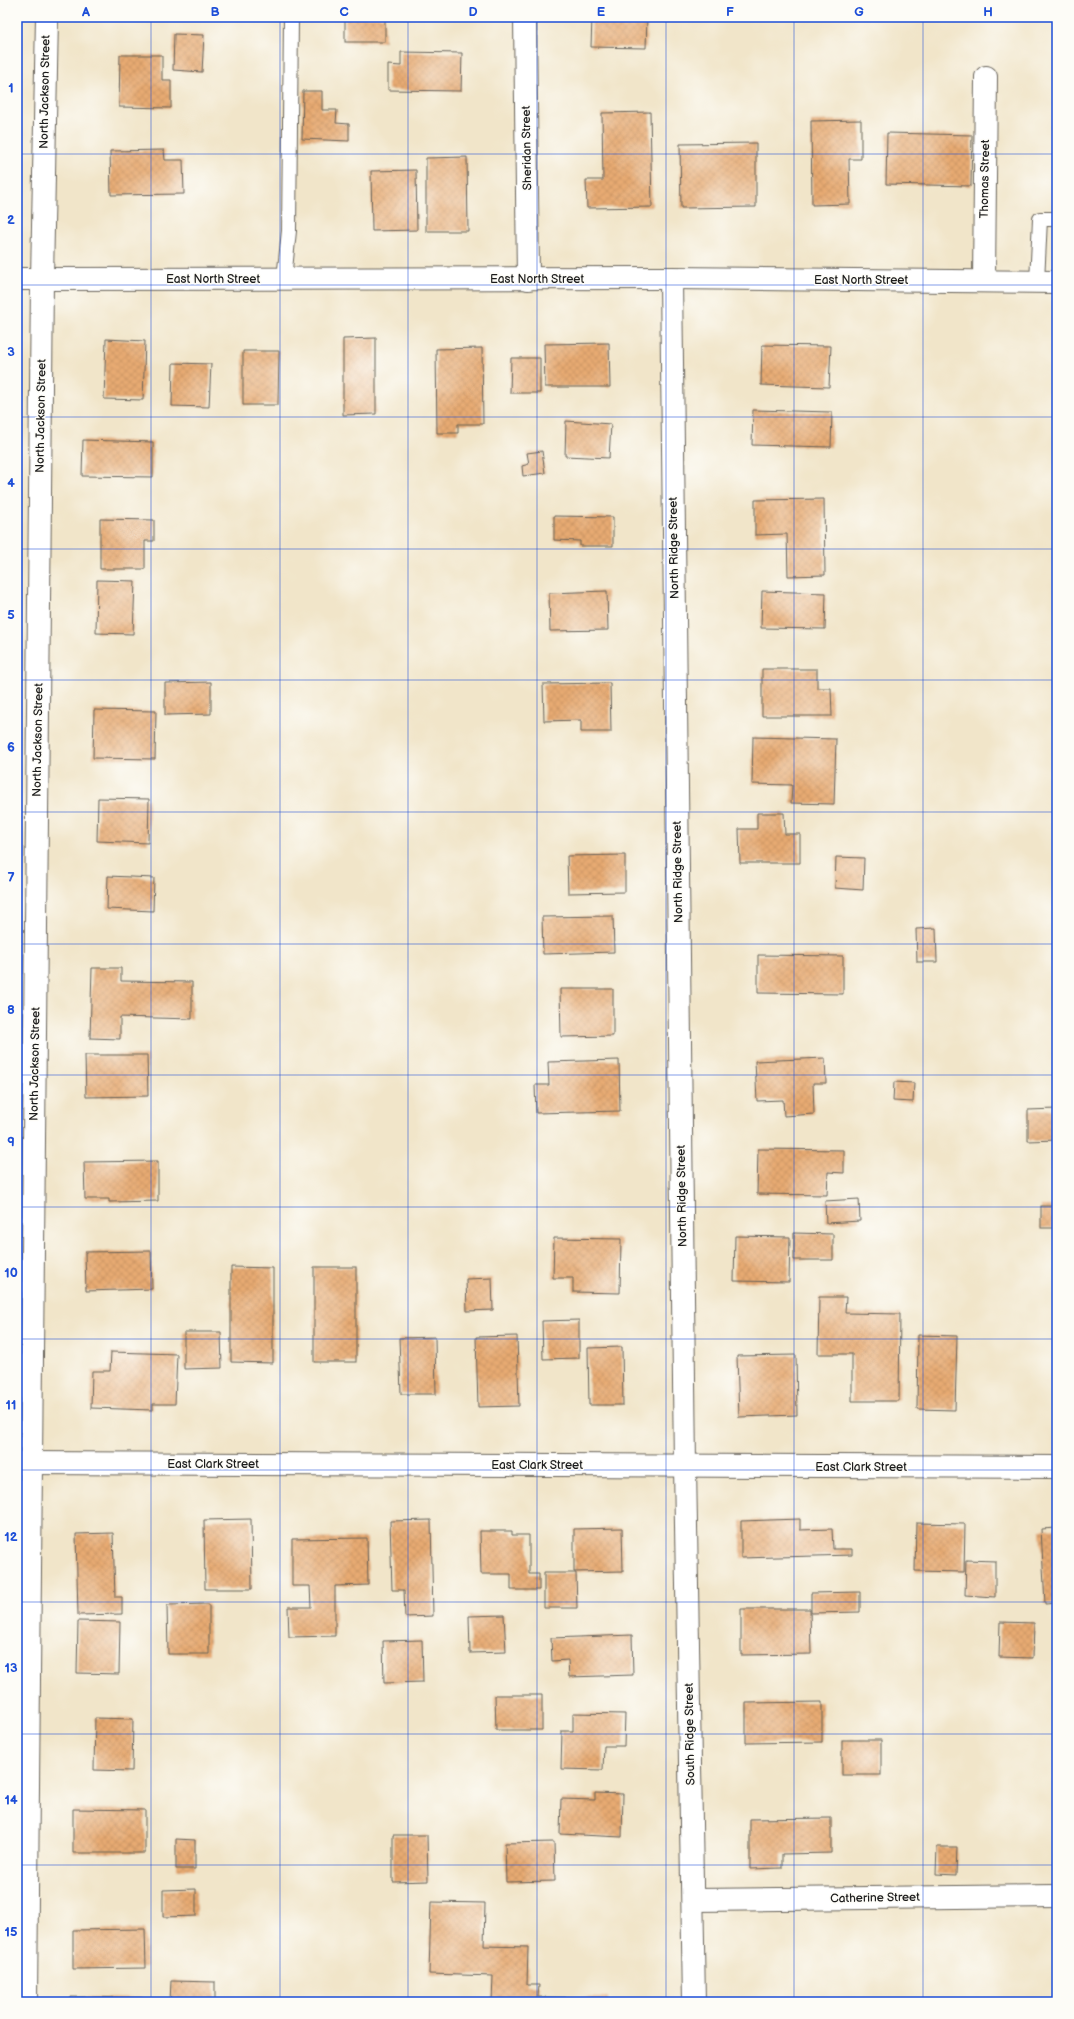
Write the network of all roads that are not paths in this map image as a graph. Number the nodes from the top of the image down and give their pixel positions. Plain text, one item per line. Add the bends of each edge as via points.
1 (47, 17) edge
2 (291, 17) edge
3 (525, 17) edge
4 (986, 77) dead end
5 (1057, 219) edge
6 (17, 278) edge
7 (671, 278) junction
8 (42, 279) junction
9 (284, 279) junction
10 (528, 279) junction
11 (984, 281) junction
12 (1047, 282) edge
13 (24, 1463) edge
14 (685, 1466) junction
15 (1057, 1467) edge
16 (1057, 1896) edge
17 (692, 1900) junction
18 (26, 2002) edge
19 (694, 2002) edge

1 - 8 street, North Jackson Street
2 - 9 lane via 289,231
3 - 10 street, Sheridan Street
4 - 11 street, Thomas Street
5 - 12 lane via 1040,219
6 - 8 street, East North Street
7 - 10 street, East North Street
7 - 11 street, East North Street
7 - 14 street, North Ridge Street
8 - 9 street, East North Street
8 - 13 street, North Jackson Street
9 - 10 street, East North Street
11 - 12 street, East North Street
13 - 14 street, East Clark Street
13 - 18 street, North Jackson Street
14 - 15 street, East Clark Street
14 - 17 street, South Ridge Street
16 - 17 street, Catherine Street
17 - 19 street, South Ridge Street

